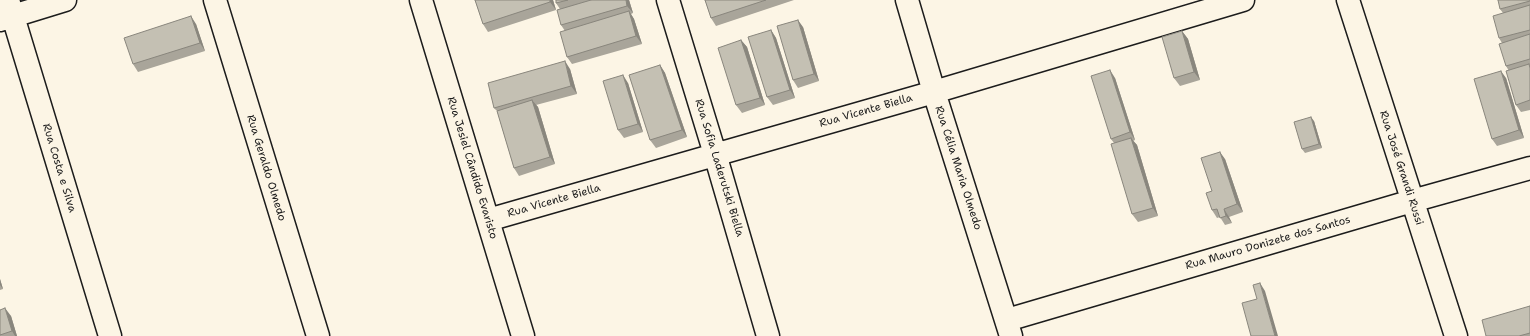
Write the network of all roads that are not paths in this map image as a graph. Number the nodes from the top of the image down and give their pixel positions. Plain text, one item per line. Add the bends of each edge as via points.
1 (64, 0) edge
2 (215, 0) edge
3 (421, 0) edge
4 (668, 0) edge
5 (907, 0) edge
6 (1243, 0) edge
7 (1348, 0) edge
8 (7, 12) edge
9 (934, 92) junction
10 (715, 154) junction
11 (1530, 168) edge
12 (1412, 201) junction
13 (488, 220) junction
14 (1009, 328) edge
15 (110, 336) edge
16 (318, 336) edge
17 (523, 336) edge
18 (768, 336) edge
19 (1456, 336) edge

1 - 8 street
2 - 16 street, Rua Geraldo Olmedo
3 - 13 street, Rua Jesiel Cândido Evaristo
4 - 10 street, Rua Sofia Laderutski Biella
5 - 9 street, Rua Célia Maria Olmedo
6 - 9 street, Rua Vicente Biella
7 - 12 street, Rua José Grandi Russi
8 - 15 street, Rua Costa e Silva
9 - 10 street, Rua Vicente Biella
9 - 14 street, Rua Célia Maria Olmedo
10 - 13 street, Rua Vicente Biella
10 - 18 street, Rua Sofia Laderutski Biella
11 - 12 street, Rua Mauro Donizete dos Santos
12 - 14 street, Rua Mauro Donizete dos Santos
12 - 19 street, Rua José Grandi Russi
13 - 17 street, Rua Jesiel Cândido Evaristo

